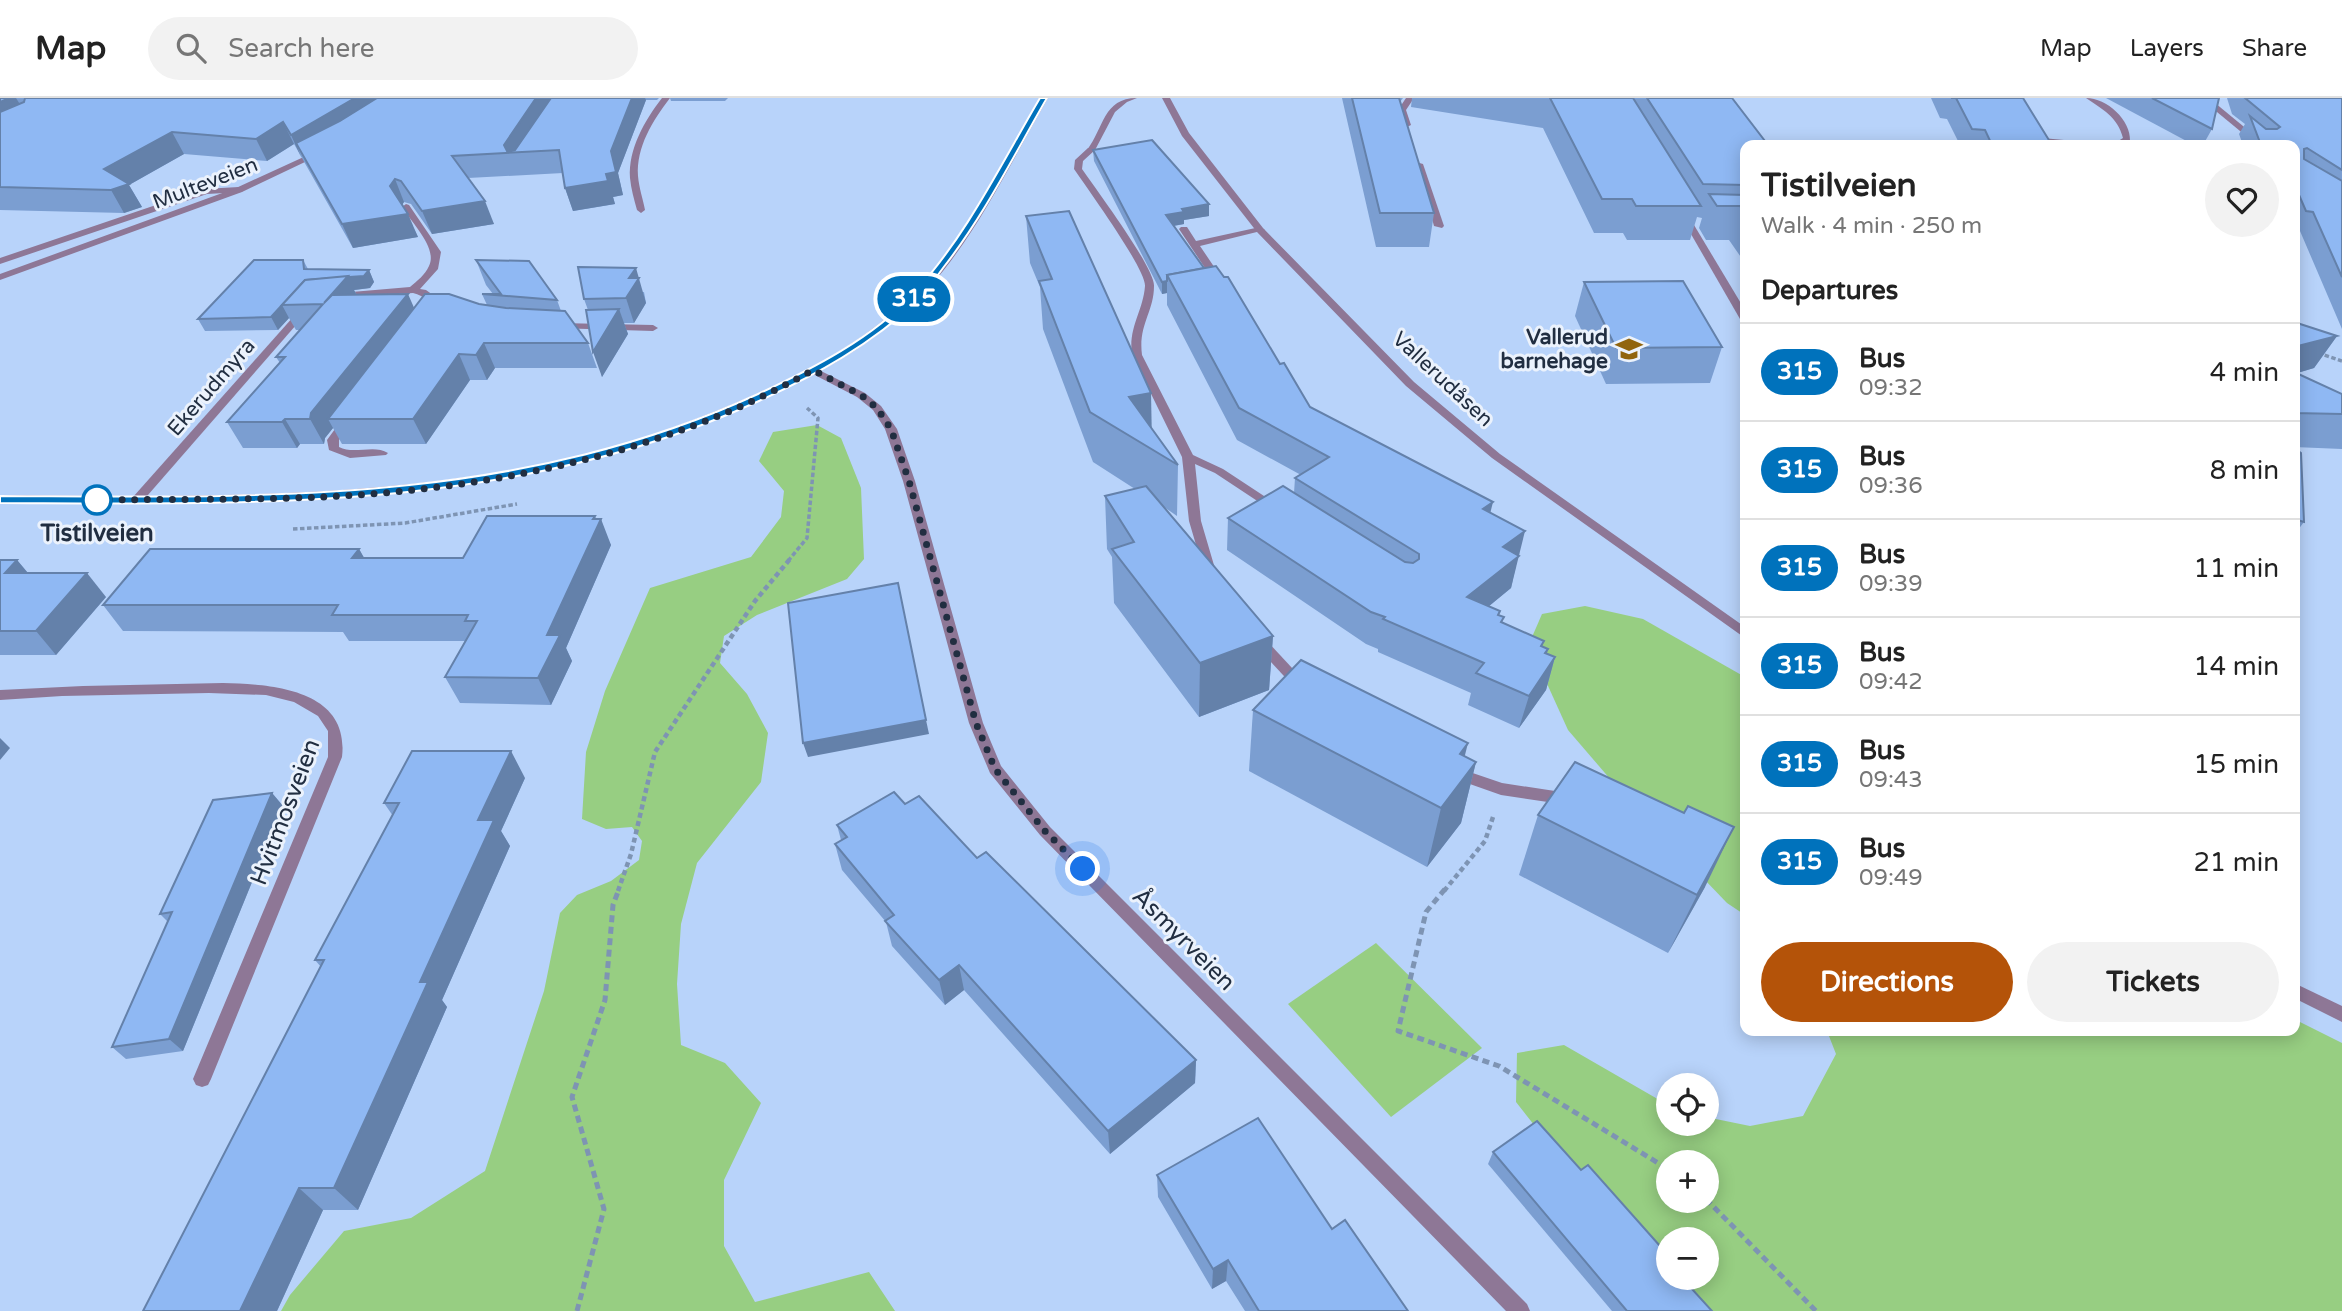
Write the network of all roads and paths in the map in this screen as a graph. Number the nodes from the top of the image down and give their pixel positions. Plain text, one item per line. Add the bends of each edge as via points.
1 (666, 98) edge
2 (1044, 98) edge
3 (1133, 98) edge
4 (1166, 98) edge
5 (1410, 98) edge
6 (2090, 98) edge
7 (2204, 98) edge
8 (2035, 130) edge
9 (1410, 136) edge
10 (2041, 140) edge
11 (2125, 140) edge
12 (2256, 140) edge
13 (335, 145) edge
14 (1414, 149) edge
15 (239, 191) junction
16 (406, 206) edge
17 (641, 210) dead end
18 (1682, 211) edge
19 (1688, 222) junction
20 (1700, 222) edge
21 (1439, 226) dead end
22 (1184, 229) dead end
23 (1260, 230) junction
24 (1194, 244) junction
25 (0, 261) edge
26 (0, 276) edge
27 (413, 290) junction
28 (1211, 290) edge
29 (326, 297) edge
30 (314, 299) edge
31 (1740, 310) edge
32 (431, 314) edge
33 (541, 326) edge
34 (653, 327) dead end
35 (2306, 349) edge
36 (2342, 361) edge
37 (813, 370) junction
38 (356, 408) edge
39 (807, 408) dead end
40 (382, 453) dead end
41 (1188, 457) junction
42 (0, 499) edge
43 (137, 500) junction
44 (1289, 515) edge
45 (1217, 587) edge
46 (1248, 630) edge
47 (1740, 630) edge
48 (0, 695) edge
49 (1313, 695) edge
50 (1443, 768) edge
51 (1579, 800) edge
52 (1485, 841) dead end
53 (2300, 993) edge
54 (2342, 1014) edge
55 (202, 1079) dead end
56 (1656, 1162) edge
57 (1719, 1212) edge
58 (577, 1311) edge
59 (1520, 1311) edge
60 (1816, 1311) edge

1 - 17 street via 651,120 635,164
2 - 37 street via 961,239 930,282 881,327
3 - 41 street via 1113,107 1101,137 1079,160 1078,169 1150,282 1154,302 1139,321 1137,355
4 - 23 street, Vallerudåsen via 1185,134
5 - 9 street via 1402,110
6 - 11 street via 2110,110 2126,131
7 - 12 street
8 - 10 street
13 - 15 street, Multeveien
14 - 21 street
15 - 25 street via 206,191
15 - 26 street, Multeveien
16 - 27 street via 437,259
18 - 19 street
19 - 20 street
19 - 31 street
22 - 24 street
23 - 24 street
23 - 47 street, Vallerudåsen via 1447,417 1552,498
24 - 28 street via 1224,288
27 - 29 street
27 - 32 street via 444,306
30 - 43 street, Ekerudmyra
33 - 34 street
35 - 36 path
37 - 43 street via 686,428 533,471 378,493
37 - 59 street, Åsmyrveien via 861,395 891,429 976,723 995,769 1045,831
38 - 40 street via 333,440 333,448 340,454
39 - 58 path via 818,418 807,538 755,601 654,752 631,854 613,905 605,1000 572,1097 604,1209
41 - 44 street
41 - 45 street via 1195,521
42 - 43 street
46 - 49 street
48 - 55 street, Hvitmosveien via 253,690 300,700 326,715 333,725 338,738 335,757
50 - 51 street via 1501,789
52 - 56 path via 1426,912 1398,1031 1499,1066
53 - 54 street
57 - 60 path

